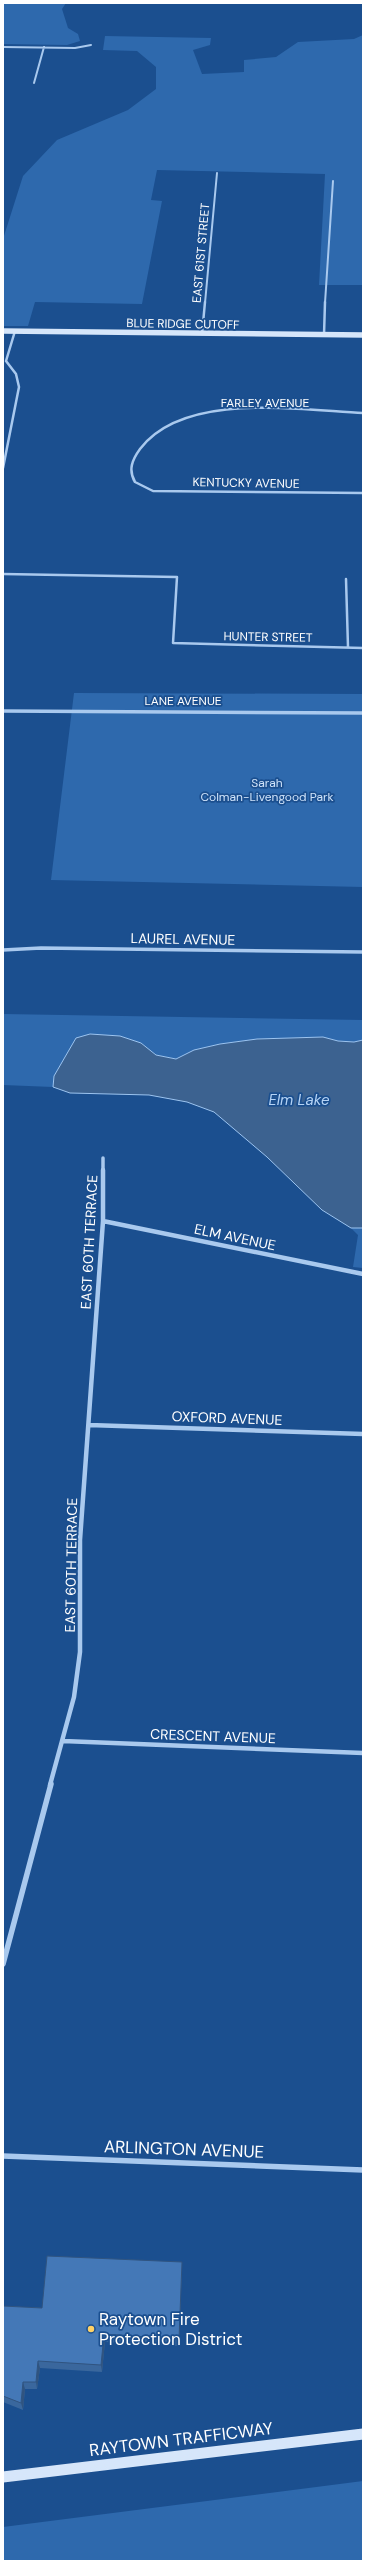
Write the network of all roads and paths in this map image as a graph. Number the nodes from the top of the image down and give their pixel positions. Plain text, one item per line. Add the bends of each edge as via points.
1 (91, 45) dead end
2 (3, 47) edge
3 (44, 47) junction
4 (34, 83) dead end
5 (217, 173) dead end
6 (333, 181) dead end
7 (3, 331) edge
8 (15, 331) junction
9 (202, 335) junction
10 (324, 335) junction
11 (363, 335) edge
12 (4, 362) edge
13 (363, 413) edge
14 (3, 468) edge
15 (133, 481) joint
16 (363, 493) edge
17 (3, 574) edge
18 (3, 578) edge
19 (346, 579) dead end
20 (348, 647) junction
21 (363, 648) edge
22 (3, 711) edge
23 (363, 713) edge
24 (3, 950) edge
25 (363, 952) edge
26 (103, 1158) dead end
27 (103, 1221) junction
28 (363, 1274) edge
29 (89, 1425) junction
30 (363, 1434) edge
31 (63, 1741) junction
32 (363, 1753) edge
33 (3, 1964) edge
34 (3, 2156) edge
35 (363, 2170) edge
36 (363, 2434) edge
37 (3, 2477) edge

1 - 3 street
2 - 3 street
3 - 4 street
5 - 9 street, EAST 61ST STREET
6 - 10 street via 326,260
7 - 8 main road, BLUE RIDGE CUTOFF
8 - 9 main road, BLUE RIDGE CUTOFF
8 - 12 street
9 - 10 main road, BLUE RIDGE CUTOFF
10 - 11 main road, BLUE RIDGE CUTOFF
12 - 14 street via 16,374 19,387
13 - 15 street, FARLEY AVENUE via 252,410 210,412 193,416 178,421 150,438 135,455 130,470
15 - 16 street, KENTUCKY AVENUE via 153,491
17 - 18 street
17 - 20 street, HUNTER STREET via 177,577 173,643
19 - 20 street
20 - 21 street, HUNTER STREET
22 - 23 street, LANE AVENUE
24 - 25 street, LAUREL AVENUE via 40,948
26 - 27 street, EAST 60TH TERRACE
27 - 28 street, ELM AVENUE
27 - 29 street, EAST 60TH TERRACE
29 - 30 street, OXFORD AVENUE
29 - 31 street, EAST 60TH TERRACE via 80,1540 80,1652 74,1697
31 - 32 street, CRESCENT AVENUE
31 - 33 street, EAST 60TH TERRACE
34 - 35 street, ARLINGTON AVENUE
36 - 37 main road, RAYTOWN TRAFFICWAY

